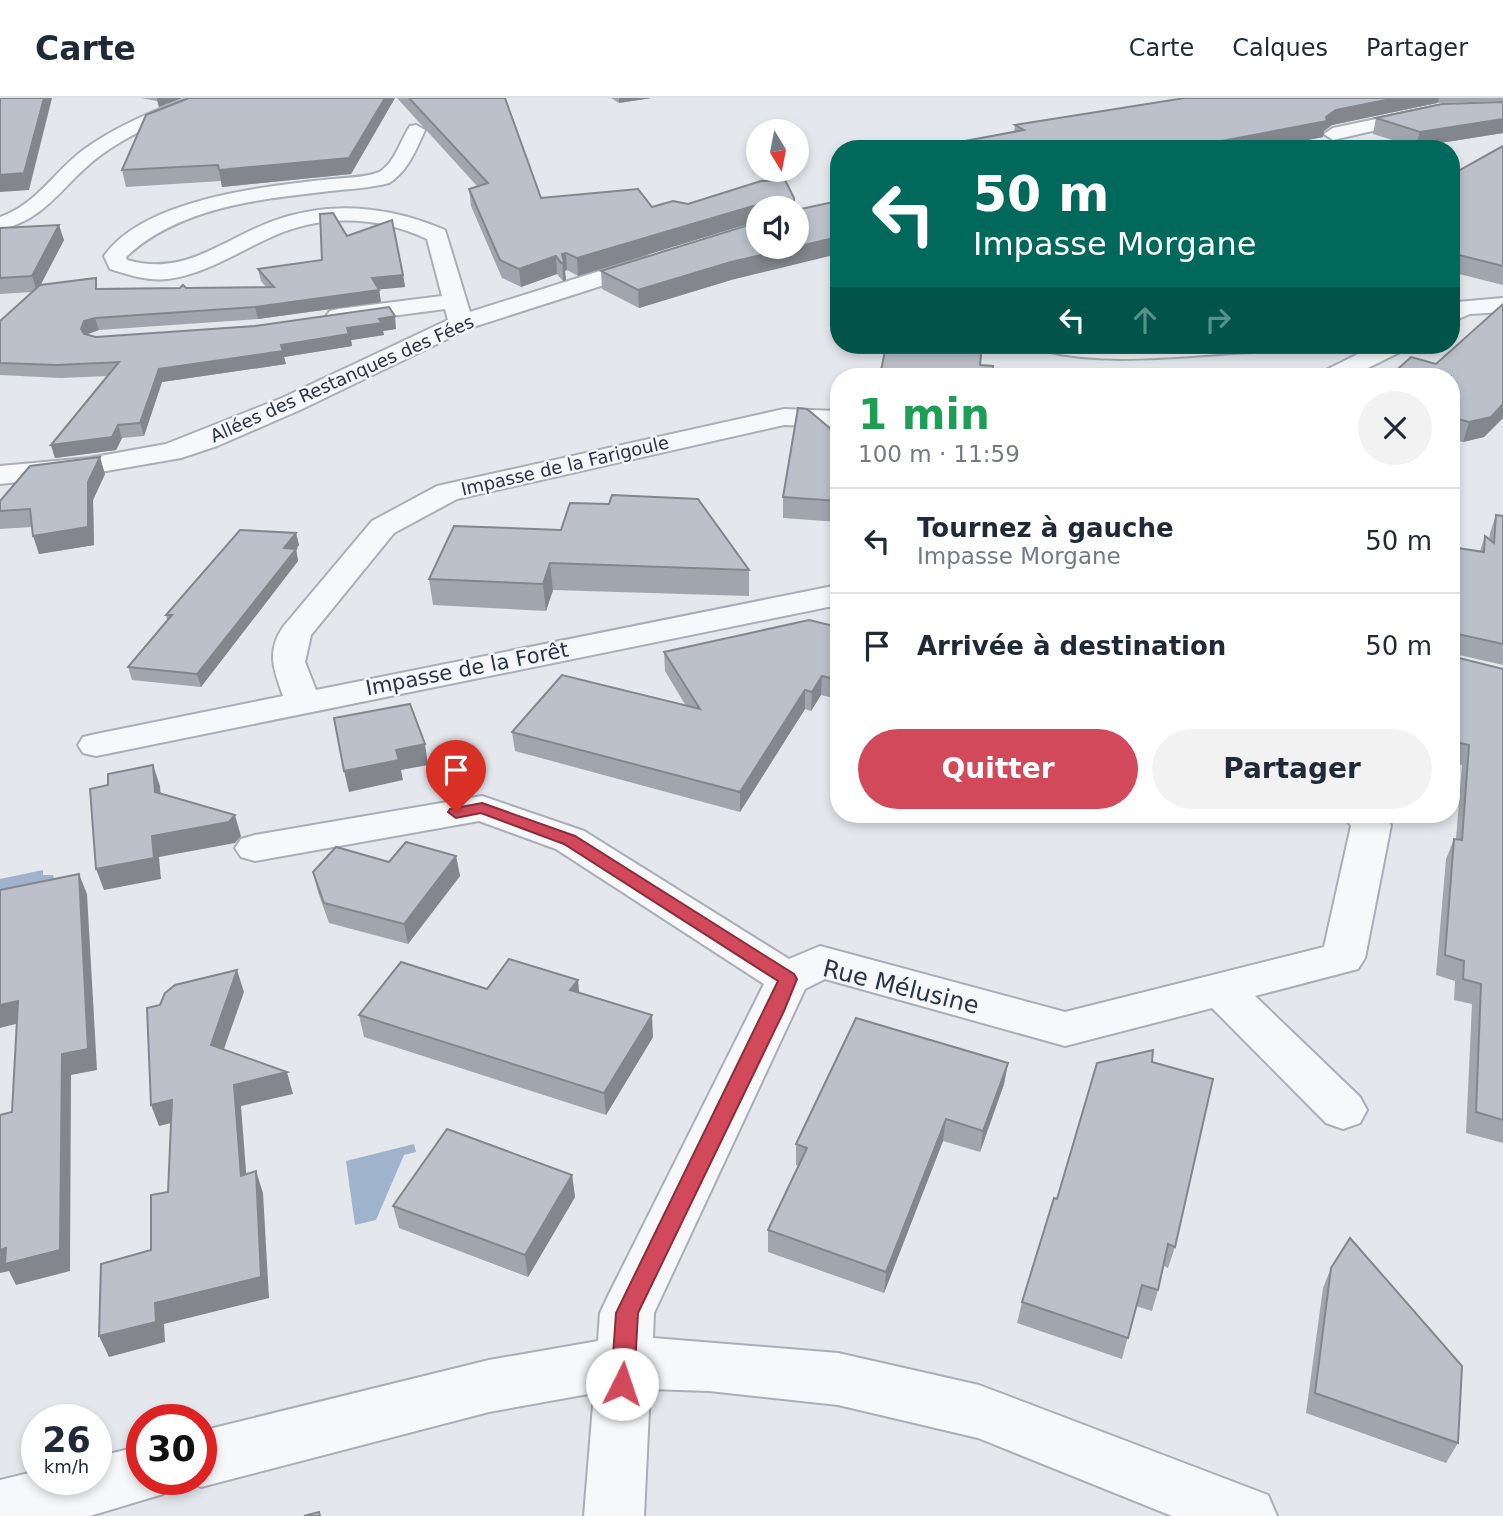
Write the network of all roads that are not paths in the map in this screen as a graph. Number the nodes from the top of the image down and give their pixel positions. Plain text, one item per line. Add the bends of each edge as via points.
1 (206, 98) edge
2 (1503, 109) edge
3 (416, 130) edge
4 (1333, 134) edge
5 (0, 224) edge
6 (670, 256) edge
7 (1503, 305) edge
8 (1460, 308) edge
9 (458, 312) junction
10 (311, 320) edge
11 (1377, 354) edge
12 (1349, 368) edge
13 (830, 419) edge
14 (0, 475) edge
15 (830, 597) edge
16 (303, 702) junction
17 (96, 745) dead end
18 (1369, 823) edge
19 (255, 848) dead end
20 (788, 979) junction
21 (1221, 990) junction
22 (1343, 1110) dead end
23 (624, 1362) junction
24 (217, 1455) edge
25 (126, 1478) edge
26 (0, 1510) edge
27 (614, 1516) edge
28 (1247, 1516) edge

1 - 5 street via 110,141 79,163 33,211
2 - 4 street via 1438,111
3 - 9 street via 402,161 382,179 192,211 162,221 115,256 118,264 128,269 179,271 304,218 377,216 437,235
6 - 9 street, Allées des Restanques des Fées
7 - 8 street
9 - 10 street
9 - 14 street, Allées des Restanques des Fées via 361,372 207,440 131,460
11 - 12 street
13 - 16 street, Impasse de la Farigoule via 785,417 447,492 383,527 295,634 288,662
15 - 16 street, Impasse de la Forêt
16 - 17 street, Impasse de la Forêt
18 - 21 street, Rue Mélusine via 1343,958
19 - 20 street via 482,808 570,840
20 - 21 street, Rue Mélusine via 820,962 1065,1028
20 - 23 street via 627,1313
21 - 22 street
23 - 24 street via 489,1386
23 - 27 street
23 - 28 street via 838,1379 979,1412
25 - 26 street

